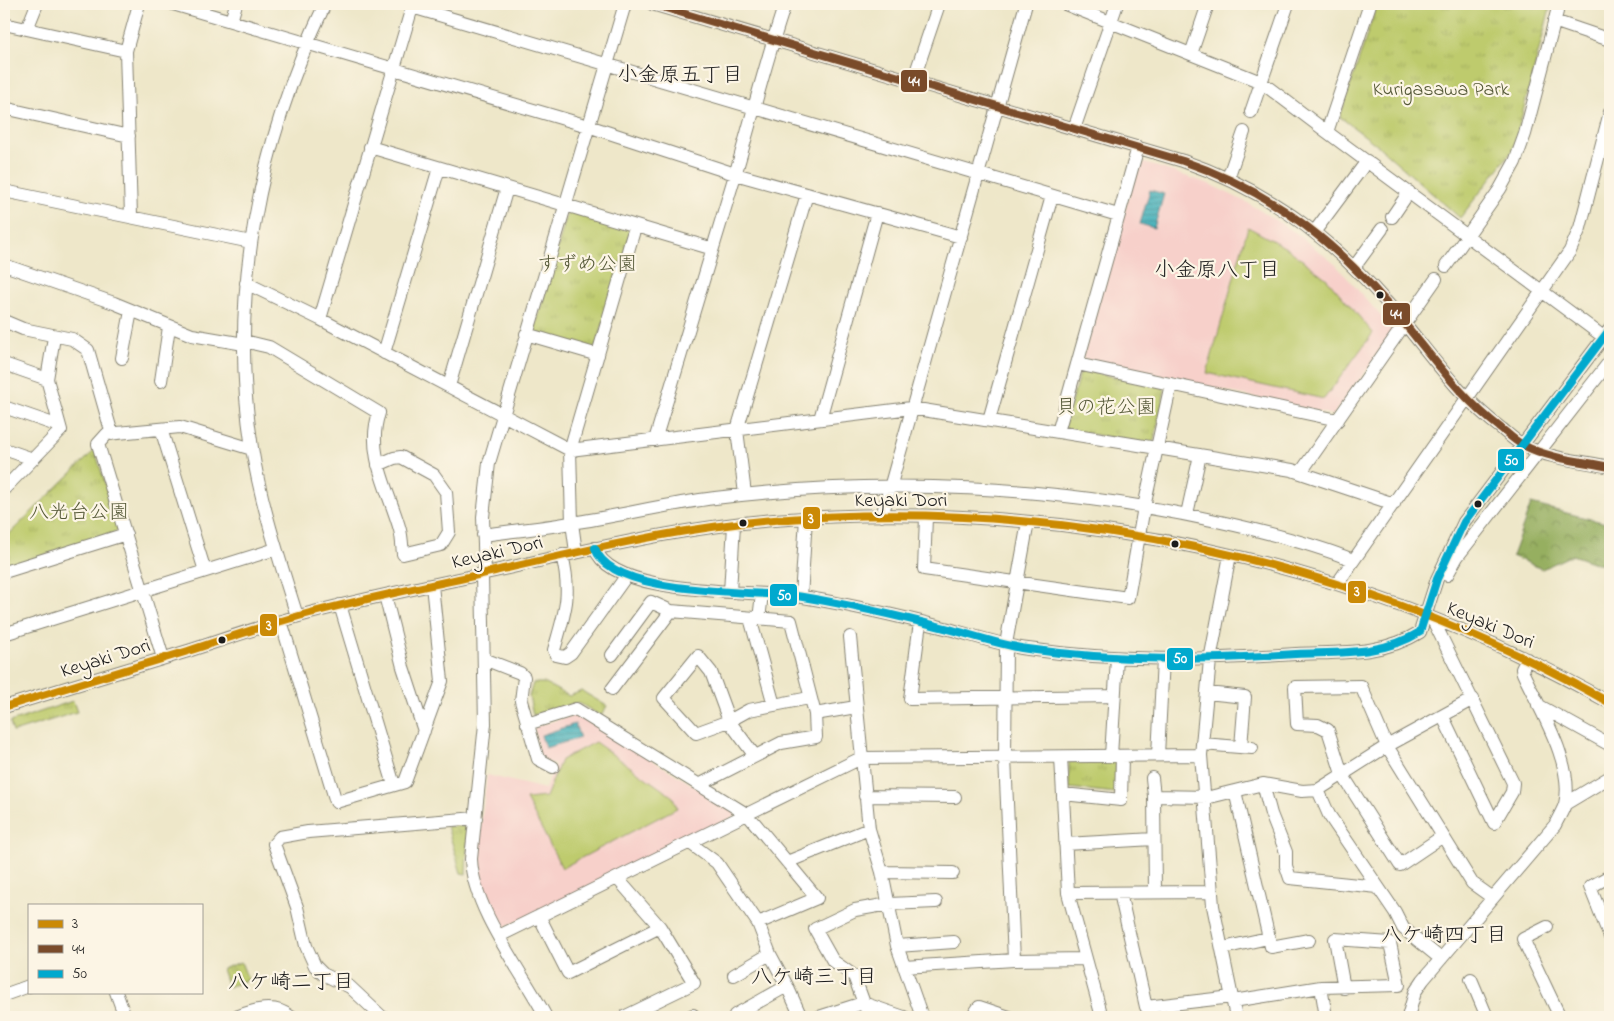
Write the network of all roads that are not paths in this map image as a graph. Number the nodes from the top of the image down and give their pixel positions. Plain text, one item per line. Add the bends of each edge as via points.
1 (37, 4) edge
2 (139, 4) edge
3 (173, 4) edge
4 (236, 4) edge
5 (326, 4) edge
6 (625, 4) edge
7 (652, 4) edge
8 (785, 4) edge
9 (939, 4) edge
10 (1026, 4) edge
11 (1065, 4) edge
12 (1117, 4) edge
13 (1208, 4) edge
14 (1288, 4) edge
15 (1370, 4) edge
16 (1559, 4) edge
17 (413, 6) edge
18 (230, 21) junction
19 (1554, 21) junction
20 (1110, 22) junction
21 (4, 24) edge
22 (27, 29) junction
23 (773, 38) junction
24 (1610, 40) edge
25 (307, 43) junction
26 (126, 51) junction
27 (1191, 54) junction
28 (607, 63) junction
29 (393, 68) junction
30 (913, 81) junction
31 (1261, 82) junction
32 (752, 107) junction
33 (998, 107) junction
34 (4, 108) edge
35 (1251, 112) dead end
36 (1610, 112) edge
37 (588, 126) junction
38 (1074, 129) junction
39 (1244, 132) dead end
40 (1326, 132) junction
41 (129, 136) junction
42 (370, 147) junction
43 (1138, 147) junction
44 (1366, 161) junction
45 (438, 168) junction
46 (735, 174) junction
47 (979, 174) junction
48 (1228, 178) junction
49 (507, 188) junction
50 (4, 191) edge
51 (1409, 192) junction
52 (806, 194) junction
53 (1052, 196) junction
54 (564, 205) junction
55 (877, 213) junction
56 (1118, 214) junction
57 (131, 216) junction
58 (1392, 216) dead end
59 (635, 227) junction
60 (1382, 230) dead end
61 (1315, 231) junction
62 (1467, 235) junction
63 (961, 237) junction
64 (251, 242) junction
65 (710, 248) junction
66 (4, 265) edge
67 (1354, 266) junction
68 (1446, 266) dead end
69 (1436, 279) dead end
70 (246, 283) junction
71 (1542, 291) junction
72 (131, 311) junction
73 (320, 319) junction
74 (4, 321) edge
75 (1405, 324) junction
76 (169, 327) junction
77 (526, 334) junction
78 (1607, 334) edge
79 (54, 337) junction
80 (244, 343) junction
81 (384, 353) junction
82 (598, 355) junction
83 (122, 358) dead end
84 (1610, 361) edge
85 (4, 364) edge
86 (1077, 364) junction
87 (48, 379) junction
88 (161, 380) dead end
89 (1171, 384) junction
90 (449, 386) junction
91 (1466, 400) junction
92 (4, 406) edge
93 (911, 408) junction
94 (502, 415) junction
95 (820, 418) junction
96 (989, 420) junction
97 (1338, 420) junction
98 (60, 426) junction
99 (161, 429) junction
100 (738, 430) junction
101 (1058, 432) junction
102 (112, 434) junction
103 (655, 440) junction
104 (1521, 445) junction
105 (1157, 448) junction
106 (4, 449) edge
107 (252, 449) junction
108 (570, 450) junction
109 (1539, 452) junction
110 (1200, 455) junction
111 (33, 459) junction
112 (378, 465) junction
113 (1610, 467) edge
114 (1301, 472) junction
115 (890, 486) junction
116 (4, 489) edge
117 (745, 494) junction
118 (1394, 504) junction
119 (1144, 507) junction
120 (1187, 514) junction
121 (882, 516) junction
122 (926, 517) junction
123 (806, 518) junction
124 (1028, 522) junction
125 (572, 523) junction
126 (734, 525) junction
127 (126, 534) junction
128 (483, 535) junction
129 (1138, 535) junction
130 (595, 548) junction
131 (276, 549) junction
132 (576, 552) junction
133 (1230, 555) junction
134 (562, 556) junction
135 (1353, 560) junction
136 (205, 571) junction
137 (4, 572) edge
138 (484, 573) junction
139 (627, 575) junction
140 (1017, 582) junction
141 (1337, 584) junction
142 (432, 585) junction
143 (142, 591) junction
144 (730, 592) junction
145 (762, 594) junction
146 (385, 595) junction
147 (801, 597) junction
148 (340, 605) junction
149 (672, 611) junction
150 (297, 616) junction
151 (1428, 617) junction
152 (754, 618) junction
153 (281, 621) junction
154 (920, 622) junction
155 (4, 634) edge
156 (850, 637) dead end
157 (1006, 644) junction
158 (612, 655) dead end
159 (163, 658) junction
160 (1117, 658) junction
161 (1163, 659) junction
162 (1527, 659) junction
163 (484, 660) junction
164 (1210, 660) junction
165 (612, 689) dead end
166 (1207, 693) junction
167 (1114, 696) junction
168 (809, 698) junction
169 (1006, 698) junction
170 (1473, 700) junction
171 (5, 702) edge
172 (1610, 703) edge
173 (1538, 704) junction
174 (774, 705) junction
175 (856, 706) junction
176 (815, 714) junction
177 (1442, 717) junction
178 (729, 721) junction
179 (527, 724) junction
180 (424, 731) junction
181 (1610, 745) edge
182 (1387, 746) junction
183 (1202, 749) junction
184 (1158, 755) junction
185 (755, 756) junction
186 (1117, 756) junction
187 (1061, 757) junction
188 (861, 758) junction
189 (1005, 758) junction
190 (553, 767) dead end
191 (1342, 774) junction
192 (1610, 777) edge
193 (1152, 778) dead end
194 (1264, 784) junction
195 (394, 785) junction
196 (699, 785) junction
197 (1318, 790) junction
198 (1235, 791) junction
199 (1063, 794) junction
200 (865, 796) junction
201 (1154, 796) junction
202 (1203, 796) junction
203 (955, 797) dead end
204 (1565, 804) junction
205 (748, 815) junction
206 (476, 818) junction
207 (869, 829) junction
208 (1443, 836) junction
209 (1154, 839) junction
210 (690, 843) junction
211 (1065, 844) junction
212 (787, 862) junction
213 (882, 872) junction
214 (953, 873) dead end
215 (1610, 876) edge
216 (617, 878) junction
217 (1378, 887) junction
218 (1120, 892) junction
219 (1155, 892) junction
220 (1212, 892) junction
221 (1068, 893) junction
222 (1493, 898) junction
223 (936, 902) dead end
224 (889, 904) junction
225 (539, 916) junction
226 (758, 923) junction
227 (1547, 926) dead end
228 (660, 928) junction
229 (500, 936) junction
230 (1610, 937) edge
231 (1268, 938) junction
232 (1308, 940) dead end
233 (954, 942) dead end
234 (897, 946) junction
235 (1223, 948) junction
236 (770, 954) junction
237 (1086, 959) junction
238 (1441, 959) junction
239 (1014, 960) junction
240 (904, 968) junction
241 (734, 975) dead end
242 (1471, 979) dead end
243 (28, 986) edge
244 (788, 986) junction
245 (1321, 987) junction
246 (1344, 988) junction
247 (117, 994) edge
248 (4, 995) edge
249 (1232, 999) junction
250 (863, 1003) junction
251 (735, 1015) dead end
252 (125, 1017) edge
253 (236, 1017) edge
254 (291, 1017) edge
255 (382, 1017) edge
256 (546, 1017) edge
257 (624, 1017) edge
258 (689, 1017) edge
259 (694, 1017) edge
260 (801, 1017) edge
261 (819, 1017) edge
262 (869, 1017) edge
263 (904, 1017) edge
264 (922, 1017) edge
265 (972, 1017) edge
266 (1009, 1017) edge
267 (1102, 1017) edge
268 (1236, 1017) edge
269 (1326, 1017) edge
270 (1408, 1017) edge
271 (1487, 1017) edge
272 (1560, 1017) edge

1 - 22 street
2 - 26 street
3 - 18 street
4 - 18 street
5 - 25 street
6 - 28 street
7 - 23 street
8 - 23 street
9 - 30 street
10 - 33 street
11 - 20 street
12 - 20 street
13 - 27 street
14 - 31 street
15 - 40 street
16 - 19 street
17 - 28 street
17 - 29 street
18 - 25 street
19 - 24 street
19 - 62 street via 1515,162
20 - 27 street
20 - 38 street
21 - 22 street
22 - 26 street
23 - 30 street
23 - 32 street
25 - 29 street
25 - 64 street via 292,77 271,144
26 - 41 street
27 - 31 street
28 - 32 street
28 - 37 street
29 - 37 street
29 - 42 street
30 - 33 street
31 - 35 street
31 - 40 street
32 - 46 street
32 - 47 street
33 - 38 street
33 - 47 street
34 - 41 street
36 - 71 street via 1580,228 1570,251
37 - 46 street
37 - 54 street
38 - 43 street
39 - 48 street
40 - 44 street
41 - 57 street
42 - 45 street
42 - 73 street
43 - 48 street
43 - 56 street
44 - 51 street
44 - 61 street
45 - 49 street
45 - 81 street
46 - 52 street
46 - 65 street
47 - 53 street
47 - 63 street
48 - 61 street
49 - 54 street
49 - 90 street
50 - 57 street
51 - 58 street
51 - 62 street
52 - 55 street
52 - 100 street
53 - 56 street
53 - 96 street
54 - 59 street
54 - 77 street
55 - 63 street
55 - 95 street
56 - 86 street
57 - 64 street
59 - 65 street
59 - 82 street
60 - 67 street
61 - 67 street
62 - 68 street
62 - 71 street
63 - 93 street
64 - 70 street
65 - 103 street
66 - 72 street
67 - 75 street
69 - 75 street
70 - 73 street
70 - 80 street
71 - 78 street
71 - 91 street
72 - 76 street
72 - 83 street
73 - 81 street
74 - 79 street
75 - 91 street
75 - 97 street
76 - 80 street via 192,335
76 - 88 street
77 - 82 street
77 - 94 street
78 - 104 street
79 - 87 street
79 - 102 street via 72,339 88,350
80 - 107 street
80 - 112 street via 269,347 379,413 376,423
81 - 90 street
82 - 108 street
84 - 109 street
85 - 87 street
86 - 89 street
86 - 101 street
87 - 98 street
89 - 97 street
89 - 105 street
90 - 94 street
91 - 104 street
91 - 118 street
92 - 98 street
93 - 95 street
93 - 96 street
93 - 115 street
94 - 108 street
94 - 128 street via 488,470
95 - 100 street
96 - 101 street
97 - 114 street
98 - 111 street via 61,430
99 - 102 street
99 - 107 street via 180,427
99 - 136 street
100 - 103 street
100 - 117 street
101 - 105 street
102 - 127 street via 98,444
103 - 108 street
104 - 109 street
104 - 151 street via 1464,522 1447,555
105 - 110 street
105 - 119 street
106 - 111 street
107 - 131 street
108 - 125 street
109 - 113 street
109 - 151 street via 1448,570
110 - 114 street
110 - 120 street
111 - 116 street
112 - 112 street via 401,457 434,475 446,492 450,532 441,545 402,554 400,532
114 - 118 street
115 - 117 street
115 - 119 street via 1036,493
115 - 121 street
117 - 125 street via 644,508
118 - 135 street
119 - 120 street
119 - 129 street
120 - 135 street via 1285,538
121 - 122 street, Keyaki Dori
121 - 123 street, Keyaki Dori
122 - 124 street, Keyaki Dori
122 - 140 street via 924,569
123 - 126 street, Keyaki Dori
123 - 147 street
124 - 129 street, Keyaki Dori
124 - 140 street
125 - 128 street
125 - 132 street
126 - 130 street, Keyaki Dori
126 - 144 street
127 - 137 street
127 - 143 street
128 - 138 street
129 - 133 street, Keyaki Dori
129 - 140 street via 1128,598
130 - 132 street, Keyaki Dori
130 - 139 street via 602,560
131 - 136 street
131 - 150 street
132 - 134 street, Keyaki Dori
133 - 141 street, Keyaki Dori
133 - 164 street
134 - 138 street, Keyaki Dori
134 - 139 street via 568,599 554,650 565,657
135 - 141 street
136 - 143 street
138 - 142 street, Keyaki Dori
138 - 163 street
139 - 144 street via 672,587
140 - 157 street
141 - 151 street, Keyaki Dori
142 - 146 street, Keyaki Dori
142 - 180 street via 442,681
143 - 155 street
143 - 159 street
144 - 145 street
145 - 147 street
145 - 152 street
146 - 148 street, Keyaki Dori
146 - 180 street via 403,667
147 - 154 street
148 - 150 street, Keyaki Dori
148 - 195 street
149 - 152 street
149 - 158 street via 651,602
149 - 165 street
150 - 153 street, Keyaki Dori
151 - 162 street, Keyaki Dori
151 - 164 street via 1420,632 1363,652
151 - 170 street
152 - 168 street via 791,621
152 - 174 street
153 - 159 street, Keyaki Dori
153 - 195 street via 336,802
154 - 157 street
154 - 169 street via 910,699
156 - 175 street
157 - 160 street
157 - 169 street
159 - 171 street, Keyaki Dori
160 - 161 street
160 - 167 street
161 - 164 street
161 - 184 street
162 - 172 street, Keyaki Dori
162 - 173 street via 1522,669
163 - 179 street via 520,673 524,678 521,701
163 - 206 street via 485,724
164 - 166 street
166 - 183 street
166 - 183 street via 1245,697 1246,748
167 - 169 street
167 - 186 street
168 - 174 street
168 - 176 street
169 - 189 street
170 - 177 street
170 - 177 street via 1513,783 1512,792 1494,823
173 - 181 street
173 - 204 street via 1562,760 1566,780
174 - 178 street via 749,710
175 - 176 street
175 - 188 street
176 - 185 street via 816,737 782,743
177 - 182 street
178 - 178 street via 711,672 698,656 664,698 696,733
178 - 185 street
179 - 190 street via 538,759
179 - 196 street via 576,709
180 - 195 street via 405,782
182 - 191 street
182 - 191 street via 1361,686 1295,687 1298,724 1318,725 1328,730
182 - 208 street
183 - 184 street
183 - 202 street
184 - 186 street
185 - 196 street
186 - 187 street
186 - 199 street via 1121,800
187 - 189 street
187 - 199 street
188 - 189 street
188 - 200 street
188 - 205 street
189 - 239 street
191 - 197 street
191 - 208 street via 1400,865
192 - 204 street
193 - 201 street
194 - 197 street
194 - 198 street
194 - 217 street via 1271,814 1286,852 1290,878
196 - 205 street
197 - 217 street via 1329,815
198 - 202 street
198 - 231 street
199 - 211 street
200 - 203 street
200 - 207 street
201 - 202 street
201 - 209 street
202 - 220 street
204 - 222 street via 1555,825
205 - 210 street
205 - 212 street
206 - 229 street via 471,873 482,906
206 - 255 street via 308,832 280,837 274,844 314,966 350,987
207 - 212 street
207 - 213 street
208 - 222 street via 1472,883
209 - 211 street
209 - 219 street
210 - 216 street
210 - 226 street via 717,863
211 - 221 street
212 - 226 street via 817,898
213 - 214 street
213 - 224 street
215 - 230 street via 1590,887
216 - 225 street
216 - 228 street
217 - 238 street via 1403,928
218 - 219 street
218 - 221 street
218 - 249 street via 1146,1007
219 - 220 street
220 - 235 street
221 - 237 street
222 - 238 street
223 - 224 street
224 - 234 street
224 - 250 street via 854,910 815,929 833,961 854,976
225 - 228 street via 568,973
225 - 229 street
226 - 236 street
227 - 272 street via 1523,939
228 - 257 street via 694,983
229 - 256 street
231 - 232 street via 1271,947
231 - 235 street
233 - 234 street
234 - 240 street
235 - 249 street
236 - 241 street
236 - 244 street
237 - 239 street
237 - 267 street
238 - 270 street via 1415,992
239 - 240 street
240 - 264 street
242 - 271 street
243 - 248 street
244 - 251 street
244 - 260 street
245 - 246 street
245 - 249 street
245 - 269 street
246 - 246 street via 1399,985 1390,943 1335,939
247 - 252 street
249 - 268 street
250 - 261 street
250 - 262 street
250 - 263 street
253 - 254 street via 262,1008 280,1010
258 - 259 street
265 - 266 street via 979,1007

